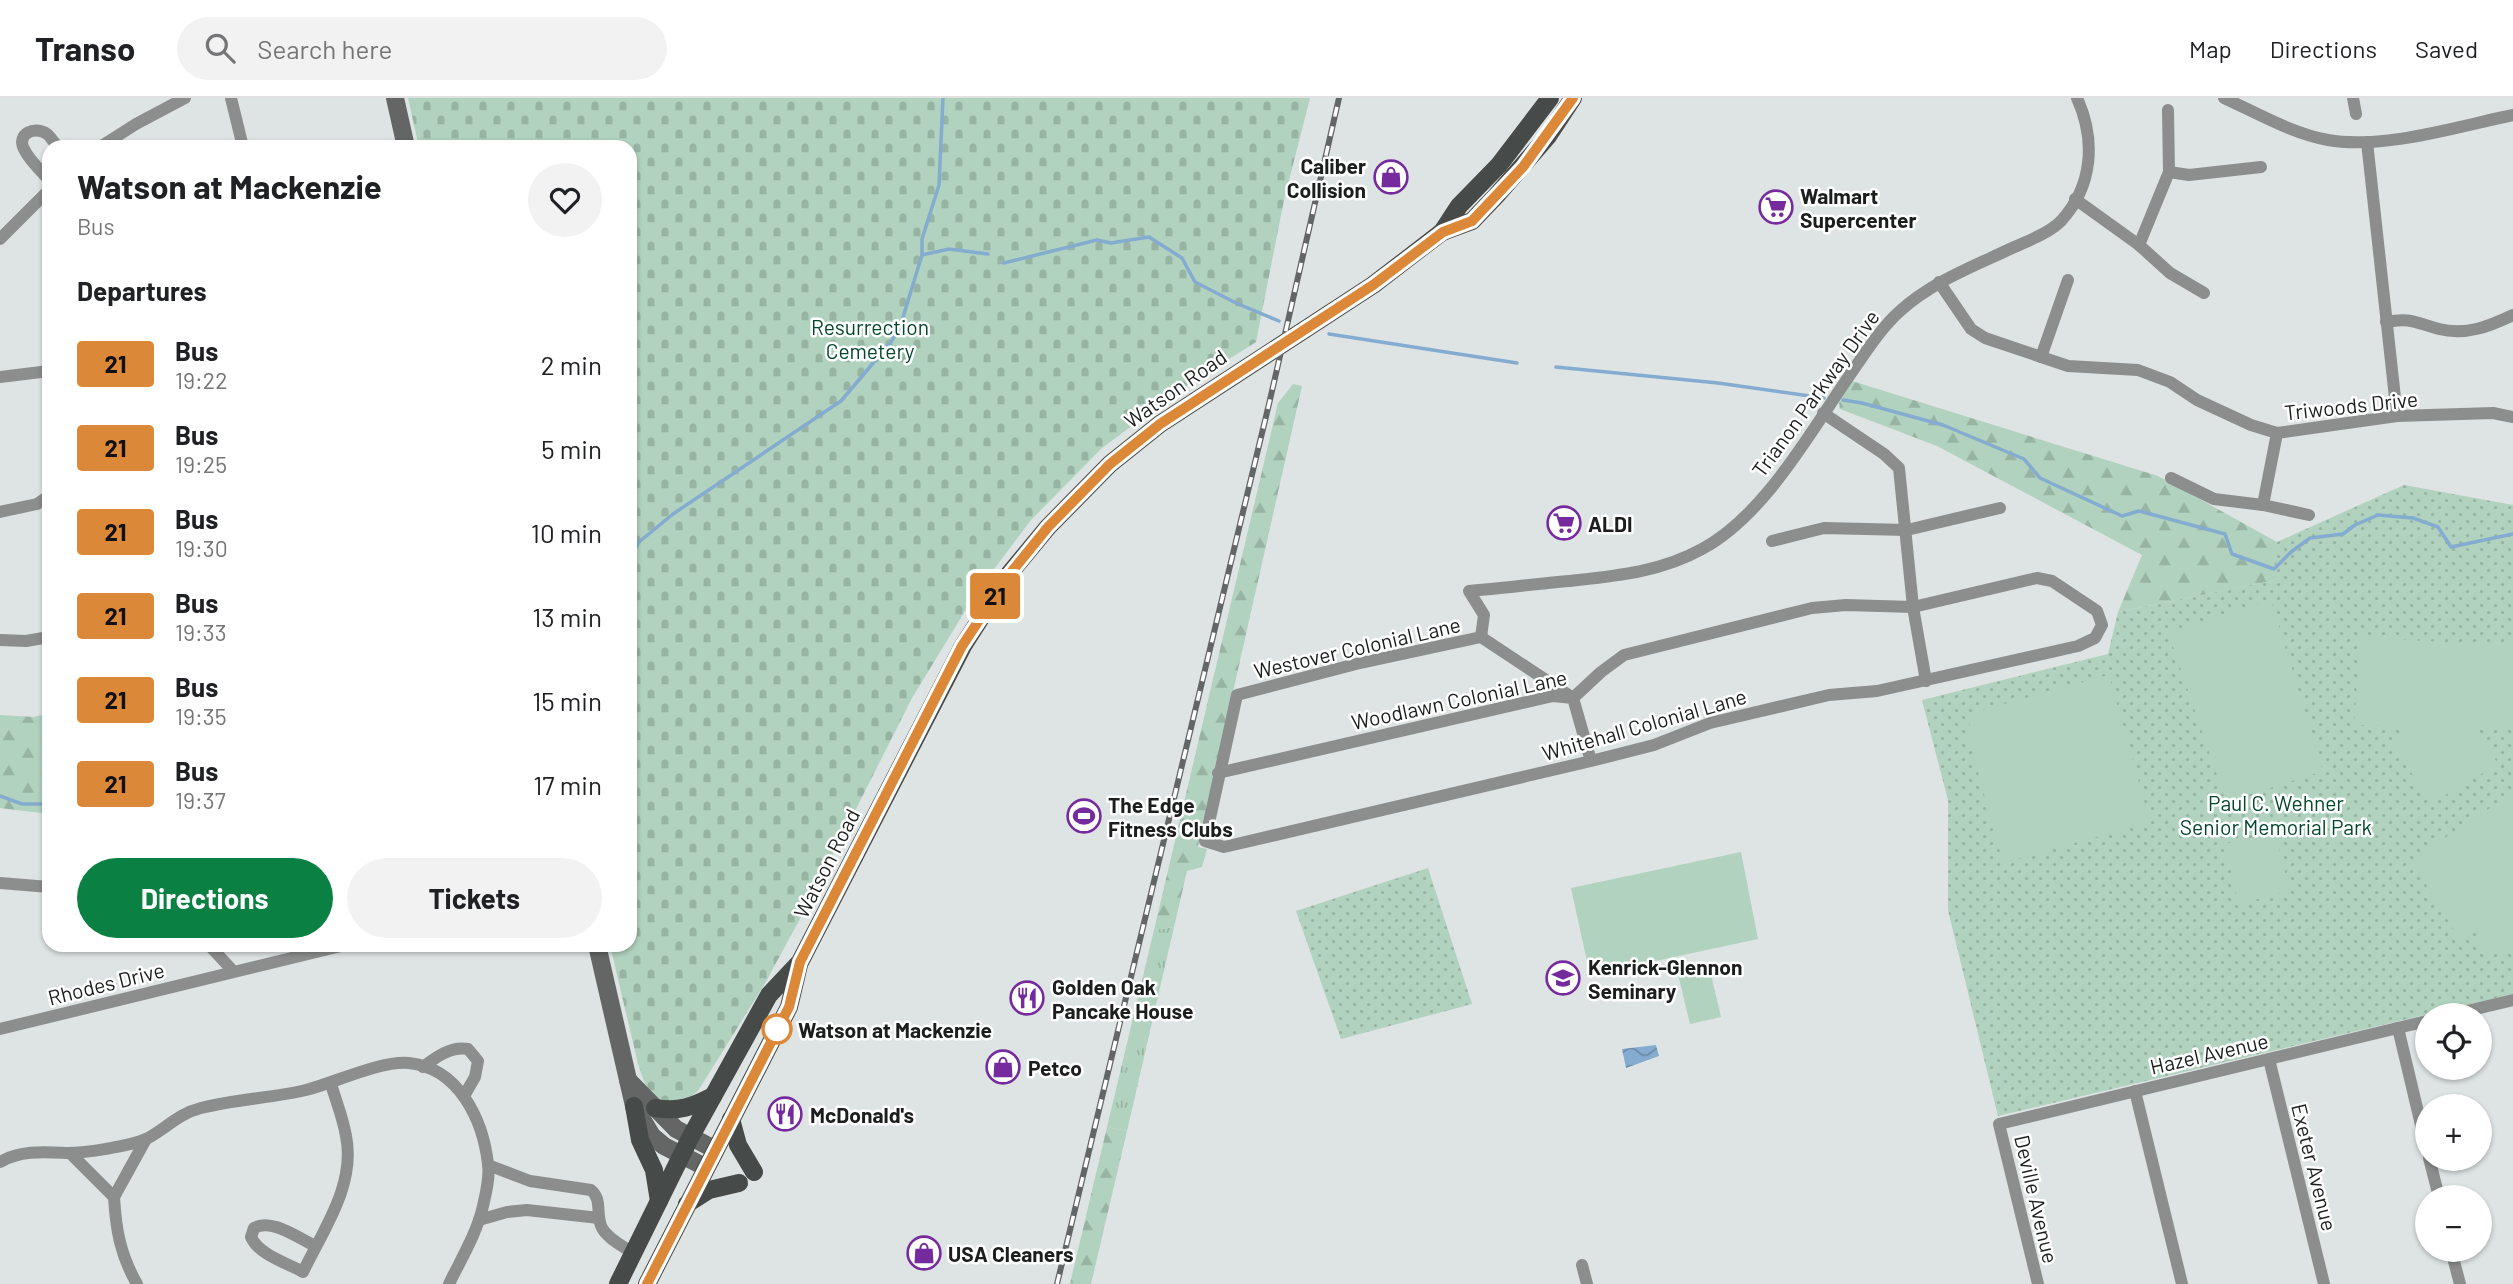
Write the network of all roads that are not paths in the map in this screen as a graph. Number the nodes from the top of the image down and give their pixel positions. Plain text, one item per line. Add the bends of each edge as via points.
1 (186, 98) edge
2 (231, 98) edge
3 (395, 98) edge
4 (1550, 98) edge
5 (1573, 98) edge
6 (2079, 98) edge
7 (2224, 98) edge
8 (2353, 98) edge
9 (2168, 110) dead end
10 (2356, 114) dead end
11 (2513, 115) edge
12 (52, 140) edge
13 (112, 140) edge
14 (241, 140) edge
15 (404, 140) edge
16 (2367, 142) junction
17 (2261, 167) dead end
18 (42, 172) edge
19 (2169, 172) junction
20 (42, 197) edge
21 (2076, 199) junction
22 (1443, 232) junction
23 (0, 239) edge
24 (2139, 245) junction
25 (2068, 280) dead end
26 (1939, 282) junction
27 (2203, 293) dead end
28 (2513, 315) edge
29 (2386, 322) junction
30 (2040, 357) junction
31 (42, 372) edge
32 (0, 377) edge
33 (1823, 413) junction
34 (2397, 416) junction
35 (2513, 417) edge
36 (2277, 433) junction
37 (2171, 478) dead end
38 (42, 501) edge
39 (2263, 505) junction
40 (2000, 508) dead end
41 (0, 512) edge
42 (2309, 516) dead end
43 (1907, 530) junction
44 (1772, 541) dead end
45 (1469, 591) joint
46 (1913, 607) junction
47 (1481, 637) junction
48 (42, 638) edge
49 (2095, 638) joint
50 (0, 640) edge
51 (1926, 681) junction
52 (1573, 698) junction
53 (1591, 761) junction
54 (1218, 773) junction
55 (0, 883) edge
56 (42, 886) edge
57 (215, 952) edge
58 (315, 952) edge
59 (599, 952) edge
60 (800, 962) junction
61 (233, 971) junction
62 (2513, 1000) edge
63 (2492, 1005) edge
64 (2415, 1024) edge
65 (2398, 1028) junction
66 (0, 1029) edge
67 (2269, 1059) junction
68 (423, 1067) junction
69 (628, 1080) junction
70 (331, 1084) junction
71 (2135, 1091) junction
72 (464, 1096) junction
73 (713, 1096) junction
74 (2415, 1100) edge
75 (634, 1106) junction
76 (656, 1108) junction
77 (731, 1119) junction
78 (1999, 1124) joint
79 (690, 1138) junction
80 (146, 1139) junction
81 (714, 1149) junction
82 (70, 1153) junction
83 (682, 1156) junction
84 (0, 1162) edge
85 (488, 1165) junction
86 (705, 1167) junction
87 (754, 1172) dead end
88 (739, 1184) dead end
89 (114, 1197) junction
90 (659, 1201) junction
91 (687, 1204) junction
92 (599, 1218) junction
93 (479, 1220) junction
94 (315, 1246) junction
95 (633, 1253) junction
96 (2454, 1262) edge
97 (1582, 1265) dead end
98 (303, 1272) junction
99 (137, 1284) edge
100 (297, 1284) edge
101 (449, 1284) edge
102 (618, 1284) edge
103 (647, 1284) edge
104 (1587, 1284) edge
105 (2038, 1284) edge
106 (2182, 1284) edge
107 (2324, 1284) edge
108 (2460, 1284) edge

1 - 13 street
2 - 14 street
3 - 15 main road
4 - 22 main road, Watson Road via 1499,165 1459,206
5 - 22 main road, Watson Road via 1548,136 1472,221
6 - 21 street, Trianon Parkway Drive via 2091,156
7 - 16 street via 2328,140
8 - 10 street
9 - 19 street
11 - 16 street
12 - 18 street via 39,130 24,134 23,149
16 - 29 street
17 - 19 street via 2189,175
19 - 24 street
20 - 23 street
21 - 24 street
21 - 26 street, Trianon Parkway Drive via 2060,221 2039,236
22 - 60 main road, Watson Road via 1373,285 1137,441 1048,527 962,646
24 - 27 street via 2170,273
25 - 30 street
26 - 30 street, Triwoods Drive via 1971,329
26 - 33 street, Trianon Parkway Drive via 1900,311
28 - 29 street via 2463,332 2406,318
29 - 34 street
30 - 36 street, Triwoods Drive via 2067,366 2138,370
31 - 32 street
33 - 43 street via 1899,468
33 - 45 street, Trianon Parkway Drive via 1748,514 1703,549 1628,574
34 - 35 street, Triwoods Drive
34 - 36 street, Triwoods Drive
36 - 39 street
37 - 39 street via 2214,499
38 - 41 street
39 - 42 street
40 - 43 street
43 - 44 street via 1824,528
43 - 46 street
45 - 47 street, Westover Colonial Lane via 1485,615
46 - 49 street, Woodlawn Colonial Lane via 2038,578 2052,581 2097,611 2102,625
46 - 51 street
46 - 52 street, Woodlawn Colonial Lane via 1812,608 1624,655
47 - 52 street, Westover Colonial Lane
47 - 54 street, Westover Colonial Lane via 1356,663 1237,695
48 - 50 street
49 - 51 street, Whitehall Colonial Lane via 2078,646
51 - 53 street, Whitehall Colonial Lane via 1829,695 1710,723 1654,745
52 - 53 street
52 - 54 street, Woodlawn Colonial Lane via 1553,695
53 - 54 street, Whitehall Colonial Lane via 1224,846 1205,841
55 - 56 street
57 - 61 street
58 - 61 street, Rhodes Drive
59 - 69 main road
60 - 73 main road, Watson Road via 769,995
60 - 77 main road, Watson Road via 789,1007
61 - 66 street, Rhodes Drive
62 - 63 street
64 - 65 street, Hazel Avenue
65 - 67 street, Hazel Avenue
65 - 74 street
67 - 71 street, Hazel Avenue
67 - 107 street, Exeter Avenue
68 - 70 street via 389,1064
68 - 72 street via 443,1075
68 - 72 street via 454,1049 468,1049 478,1068
69 - 75 main road
69 - 76 main road
70 - 80 street via 200,1108
70 - 94 street via 347,1137 346,1170 337,1204
71 - 78 street, Hazel Avenue
71 - 106 street
72 - 85 street via 480,1129
73 - 76 main road via 678,1111
73 - 79 main road, Watson Road
75 - 83 main road via 652,1136
75 - 90 main road
76 - 79 main road
77 - 81 main road, Watson Road
77 - 87 main road via 738,1146
78 - 105 street, Deville Avenue
79 - 81 main road
79 - 83 main road, Watson Road
80 - 82 street
80 - 89 street
81 - 86 main road, Watson Road
82 - 84 street via 39,1151
82 - 89 street
83 - 86 main road
83 - 90 main road, Watson Road
85 - 92 street via 530,1181 591,1190 598,1199
85 - 93 street
86 - 91 main road, Watson Road
88 - 91 main road via 709,1190
89 - 99 street via 116,1230 126,1266
90 - 95 main road, Watson Road
91 - 103 main road, Watson Road
92 - 93 street via 527,1210
92 - 95 street via 611,1239
93 - 101 street
94 - 98 street
94 - 98 street via 270,1224 254,1228 254,1244
95 - 102 main road, Watson Road
96 - 108 street
97 - 104 street
98 - 100 street

